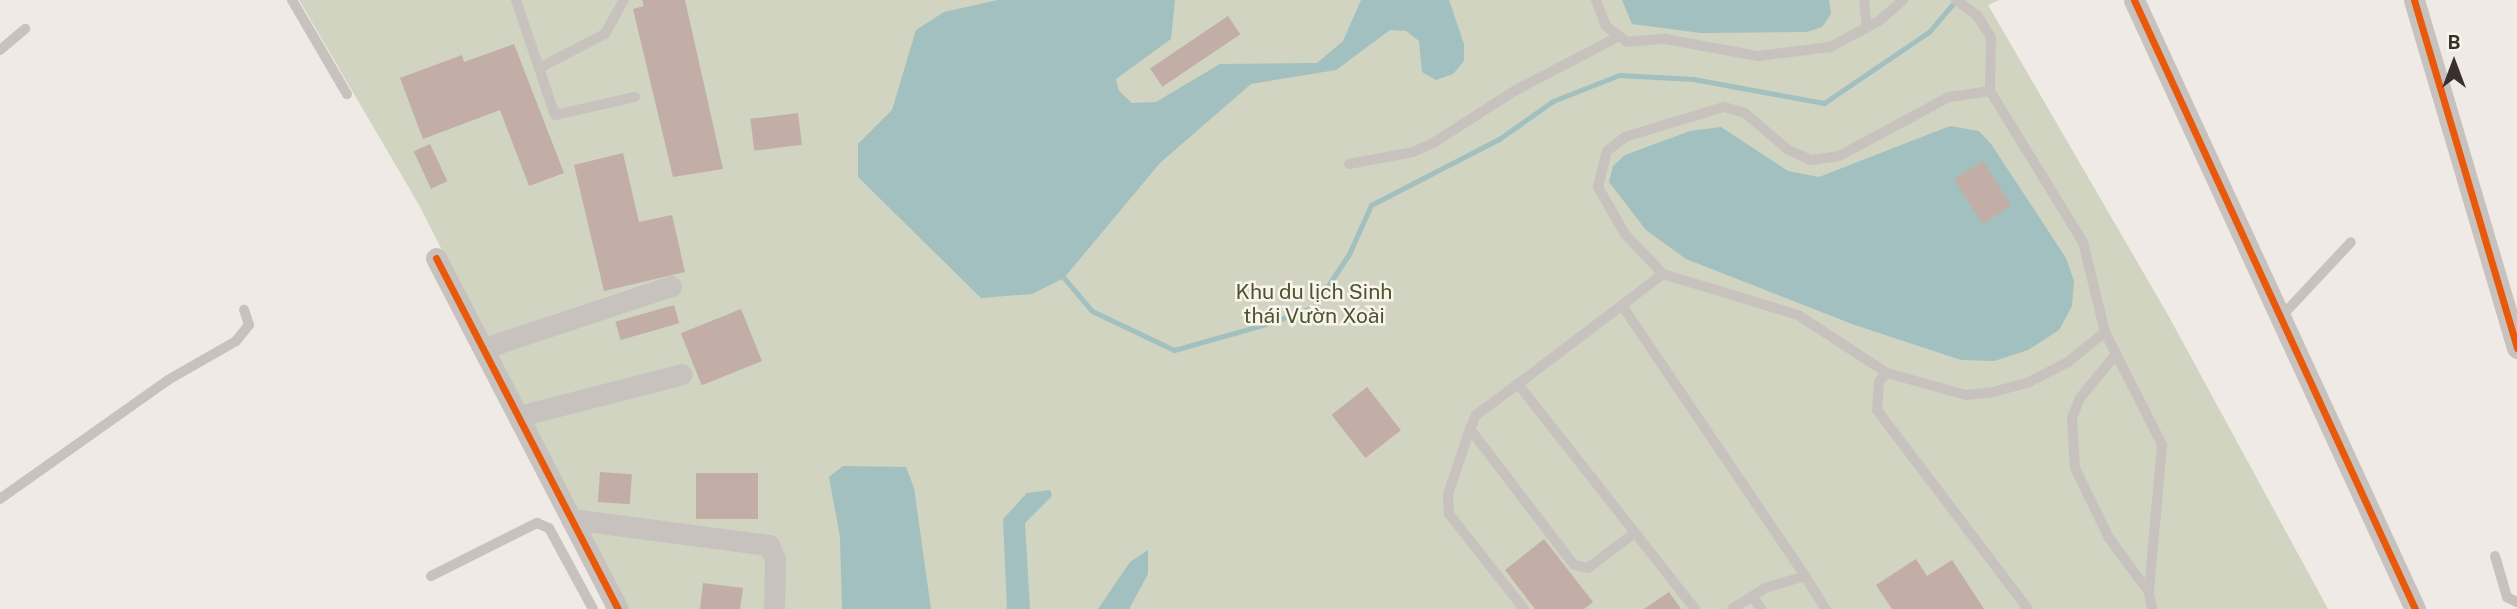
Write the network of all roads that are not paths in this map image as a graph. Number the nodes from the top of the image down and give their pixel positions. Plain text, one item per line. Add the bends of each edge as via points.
1 (292, 0) edge
2 (516, 0) edge
3 (624, 0) edge
4 (1596, 0) edge
5 (1864, 0) edge
6 (1903, 0) edge
7 (1956, 0) edge
8 (2134, 0) edge
9 (2414, 0) edge
10 (1867, 28) junction
11 (25, 29) dead end
12 (1618, 37) junction
13 (0, 50) edge
14 (539, 68) junction
15 (1990, 91) junction
16 (347, 94) dead end
17 (635, 97) dead end
18 (1349, 164) dead end
19 (2351, 242) dead end
20 (436, 258) dead end
21 (1663, 275) junction
22 (671, 286) dead end
23 (1623, 307) junction
24 (244, 310) dead end
25 (2279, 319) junction
26 (2105, 332) junction
27 (484, 348) junction
28 (2517, 348) edge
29 (2116, 354) junction
30 (1887, 373) junction
31 (682, 374) dead end
32 (1518, 384) junction
33 (519, 416) junction
34 (1470, 429) junction
35 (0, 499) edge
36 (571, 519) junction
37 (1633, 534) junction
38 (2495, 556) dead end
39 (431, 576) dead end
40 (1805, 576) junction
41 (2148, 592) junction
42 (1752, 596) junction
43 (2517, 602) edge
44 (593, 609) edge
45 (618, 609) edge
46 (774, 609) edge
47 (1524, 609) edge
48 (1695, 609) edge
49 (1732, 609) edge
50 (1761, 609) edge
51 (1826, 609) edge
52 (2028, 609) edge
53 (2152, 609) edge
54 (2415, 609) edge

1 - 16 lane
2 - 14 lane
3 - 14 lane via 605,34
4 - 12 lane
5 - 10 lane
6 - 10 lane
7 - 15 lane via 1977,15 1991,37
8 - 25 street
9 - 28 street
10 - 12 lane via 1830,47 1758,57 1665,39
11 - 13 lane
12 - 18 lane via 1423,148
14 - 17 lane via 555,115
15 - 21 lane via 1949,97 1839,156 1811,160 1787,149 1745,113 1724,107 1702,109 1625,137 1607,150 1598,187 1620,227
15 - 26 lane via 2083,242
19 - 25 lane
20 - 27 street
21 - 23 lane via 1642,286
21 - 30 lane via 1798,315
22 - 27 street
23 - 32 lane
23 - 40 lane
24 - 35 lane via 250,325 236,341 168,380
25 - 54 street
26 - 29 lane
26 - 30 lane via 2068,362 2027,383 1993,392 1966,395
27 - 33 street
29 - 41 lane via 2162,445
29 - 41 lane via 2080,398 2072,418 2075,468 2109,538
30 - 52 lane via 1876,391 1877,410
31 - 33 street
32 - 34 lane via 1476,415
32 - 37 lane
33 - 36 street
34 - 37 lane via 1581,570
34 - 47 lane via 1448,494 1449,514
36 - 45 street
36 - 46 street via 769,545 775,559
37 - 48 lane
38 - 43 lane via 2507,597
39 - 44 lane via 537,523 549,528
40 - 42 lane
40 - 51 lane
41 - 53 lane
42 - 49 lane
42 - 50 lane

